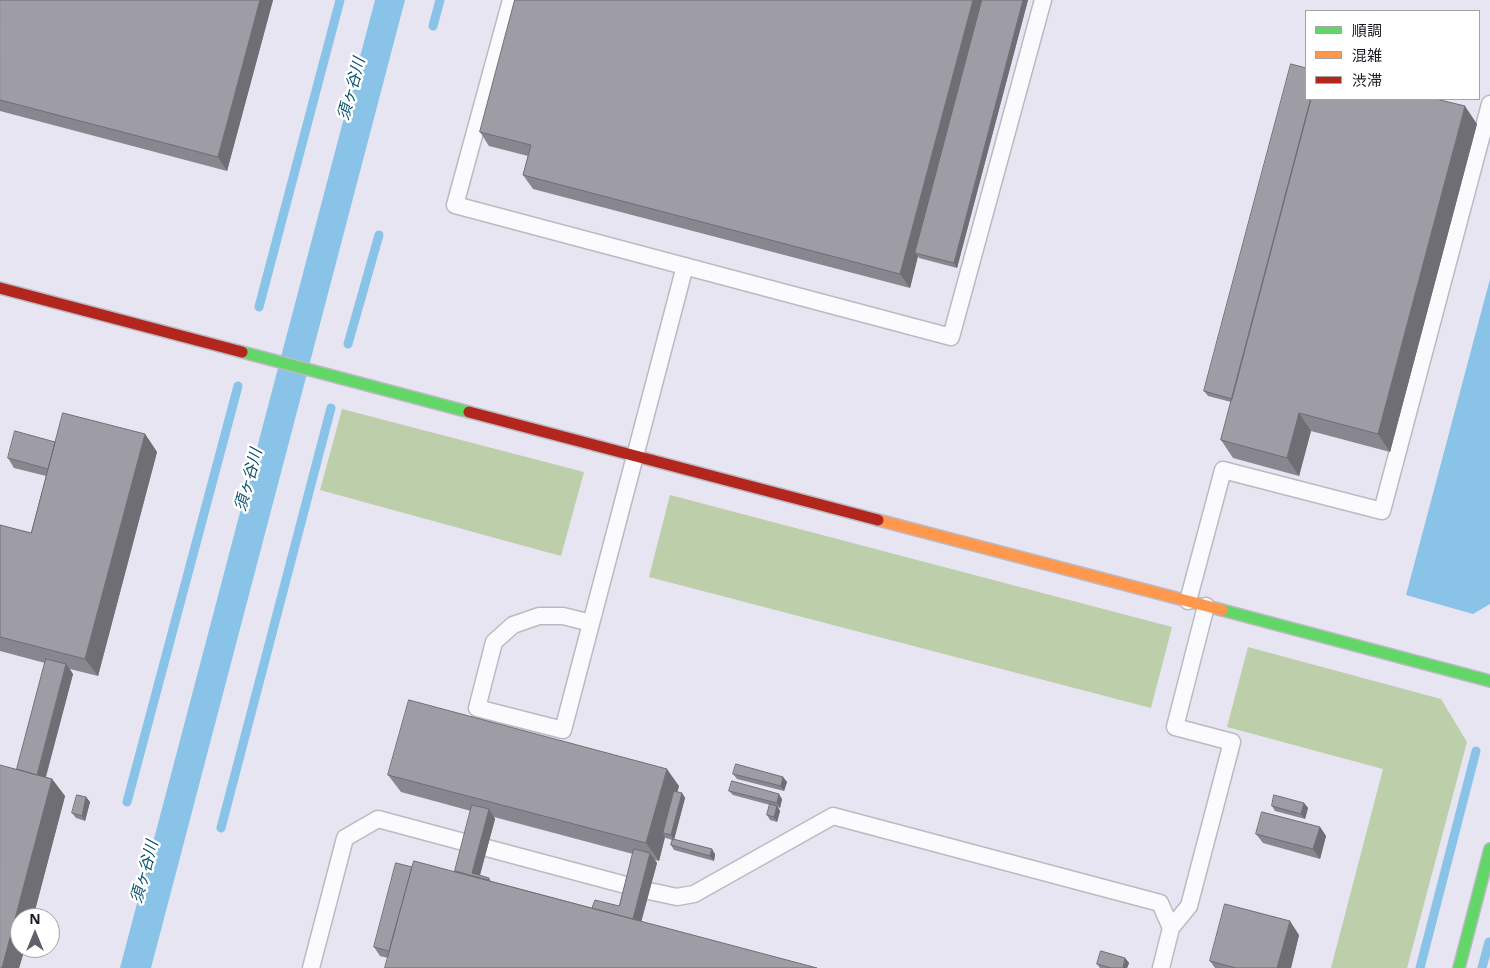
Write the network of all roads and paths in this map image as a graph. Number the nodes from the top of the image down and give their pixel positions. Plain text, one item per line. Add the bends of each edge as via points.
1 (511, 0) edge
2 (1042, 0) edge
3 (1490, 104) edge
4 (685, 266) junction
5 (0, 288) edge
6 (635, 455) junction
7 (1188, 601) junction
8 (1206, 606) junction
9 (591, 623) junction
10 (1490, 681) edge
11 (471, 844) edge
12 (487, 848) dead end
13 (1490, 849) edge
14 (633, 887) edge
15 (649, 891) dead end
16 (1171, 928) junction
17 (311, 968) edge
18 (1161, 968) edge
19 (1459, 968) edge

1 - 4 lane via 455,205
2 - 4 lane via 951,337
3 - 7 lane via 1382,512 1223,470
4 - 6 lane
5 - 6 street
6 - 7 street
6 - 9 lane
7 - 8 street
8 - 10 street
8 - 16 lane via 1175,727 1232,742 1189,906
9 - 9 lane via 563,730 477,708 494,642 513,625 539,616 563,616
11 - 17 lane via 378,819 345,838
12 - 14 lane
13 - 19 street
15 - 16 lane via 677,897 694,894 833,816 1160,903
16 - 18 lane

